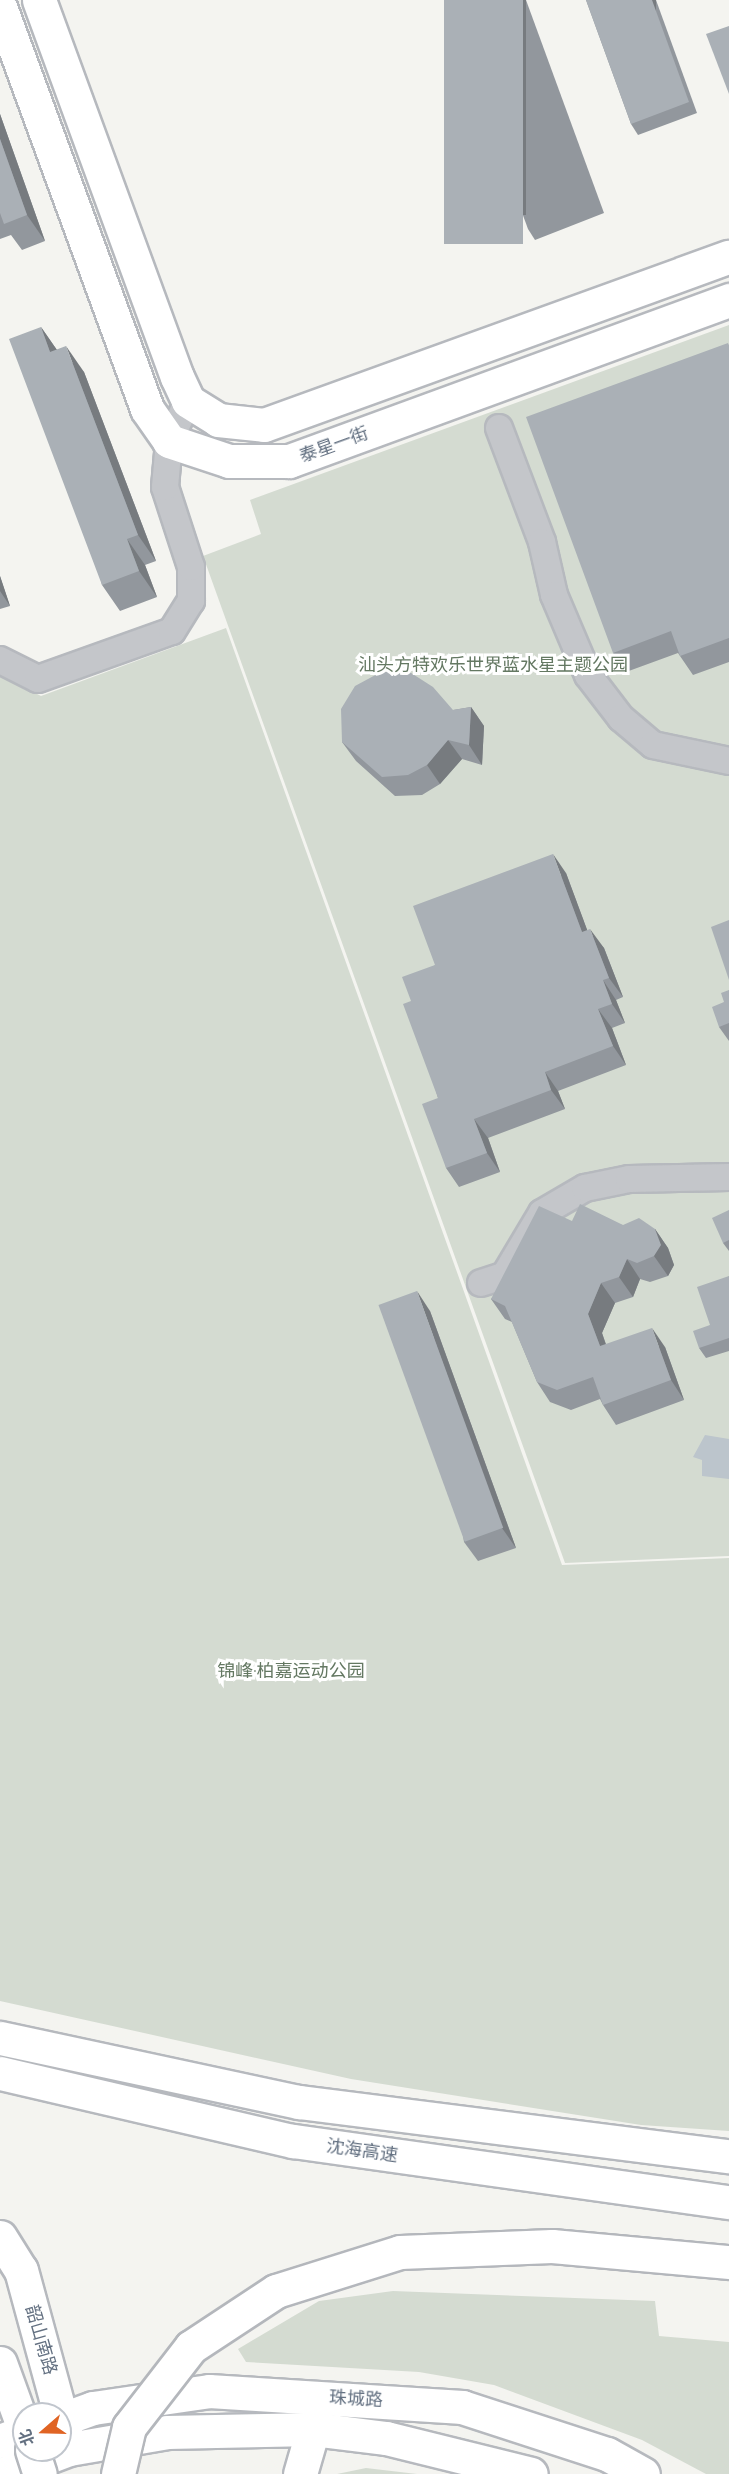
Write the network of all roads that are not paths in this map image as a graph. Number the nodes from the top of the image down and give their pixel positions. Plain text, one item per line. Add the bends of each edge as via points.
1 (39, 0) edge
2 (0, 7) edge
3 (729, 256) edge
4 (729, 300) edge
5 (188, 400) junction
6 (499, 428) dead end
7 (169, 441) junction
8 (0, 660) edge
9 (729, 761) edge
10 (729, 1177) edge
11 (481, 1283) dead end
12 (0, 2038) edge
13 (0, 2073) edge
14 (729, 2156) edge
15 (729, 2202) edge
16 (0, 2237) edge
17 (729, 2262) edge
18 (0, 2363) edge
19 (14, 2402) edge
20 (57, 2402) edge
21 (72, 2423) edge
22 (72, 2429) edge
23 (313, 2429) junction
24 (19, 2462) edge
25 (3, 2474) edge
26 (118, 2474) edge
27 (300, 2474) edge
28 (531, 2474) edge
29 (643, 2474) edge

1 - 5 main road
2 - 7 main road via 147,409
3 - 5 main road via 264,425 218,420
4 - 7 main road, 泰星一街 via 289,461 230,461
5 - 7 street
6 - 9 street via 542,542 554,595 588,675 621,718 653,745
7 - 8 street via 165,487 191,567 191,602 172,631 38,679
10 - 11 street via 629,1179 585,1188 542,1213 505,1275
12 - 14 main road via 299,2102
13 - 15 main road, 沈海高速 via 293,2141
16 - 20 main road, 韶山南路 via 21,2270
17 - 26 main road, bridge via 552,2246 400,2252 276,2291 191,2347 129,2427
18 - 19 main road
21 - 29 main road, 珠城路 via 93,2408 209,2391 462,2407 607,2454
22 - 23 main road, 珠城路
23 - 27 main road
23 - 28 main road, 珠城路 via 386,2438
24 - 25 main road, 珠城路

